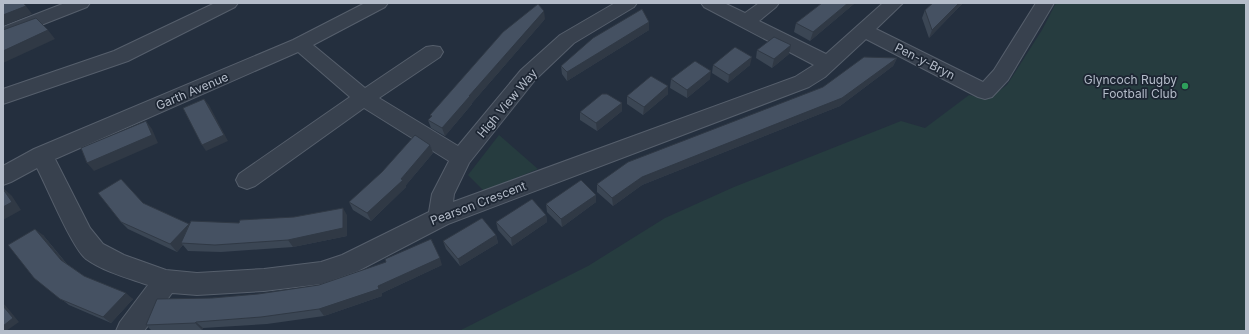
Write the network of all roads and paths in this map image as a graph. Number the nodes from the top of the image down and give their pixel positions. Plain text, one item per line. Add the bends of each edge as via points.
1 (81, 3) edge
2 (230, 3) edge
3 (379, 3) edge
4 (628, 3) edge
5 (710, 3) edge
6 (770, 3) edge
7 (894, 3) edge
8 (1045, 3) edge
9 (747, 21) junction
10 (865, 31) junction
11 (3, 34) edge
12 (300, 44) junction
13 (433, 52) dead end
14 (827, 63) junction
15 (3, 97) edge
16 (364, 98) junction
17 (42, 156) junction
18 (461, 158) junction
19 (3, 176) edge
20 (246, 180) dead end
21 (440, 216) junction
22 (166, 281) junction
23 (129, 331) edge

1 - 11 street
2 - 15 street via 121,56
3 - 12 street, Garth Avenue
4 - 18 street, High View Way via 568,39 528,75
5 - 9 street
6 - 9 street
7 - 10 street, Pearson Crescent
8 - 10 street, Pen-y-Bryn via 1001,75 985,92
9 - 14 street
10 - 14 street, Pearson Crescent
12 - 16 street
12 - 17 street, Garth Avenue
13 - 16 street
14 - 21 street, Pearson Crescent via 802,82
16 - 18 street
16 - 20 street
17 - 19 street, Garth Avenue
17 - 22 street, Pearson Crescent via 82,235 94,251 115,262
18 - 21 street, High View Way via 443,194
21 - 22 street, Pearson Crescent via 350,264 321,272 264,280 197,284
22 - 23 street

